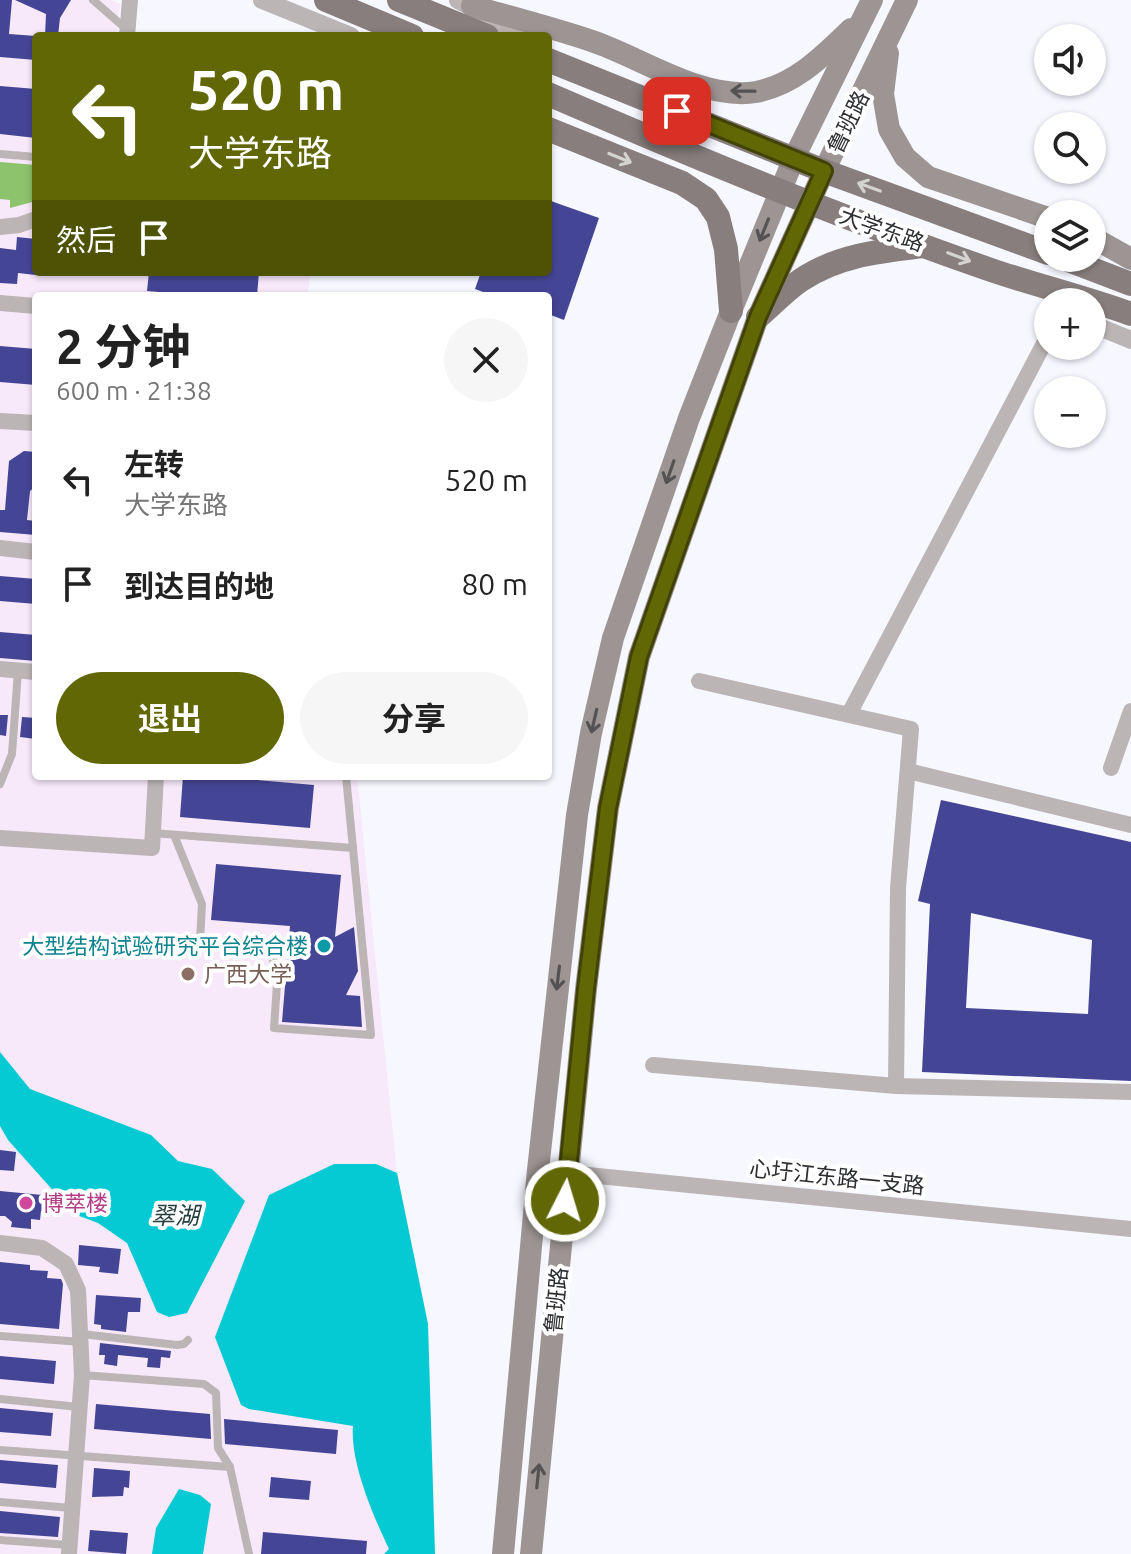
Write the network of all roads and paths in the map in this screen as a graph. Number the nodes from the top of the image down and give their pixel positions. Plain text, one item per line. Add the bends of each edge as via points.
1 (93, 0) edge
2 (130, 0) edge
3 (262, 0) edge
4 (326, 0) edge
5 (399, 0) edge
6 (907, 0) edge
7 (465, 3) edge
8 (868, 8) edge
9 (892, 31) junction
10 (125, 32) edge
11 (127, 32) edge
12 (341, 32) edge
13 (402, 32) edge
14 (477, 32) edge
15 (519, 32) edge
16 (552, 51) edge
17 (552, 62) edge
18 (618, 88) junction
19 (552, 96) edge
20 (552, 105) edge
21 (604, 118) junction
22 (552, 131) edge
23 (0, 154) edge
24 (32, 157) edge
25 (794, 158) junction
26 (824, 171) junction
27 (780, 192) junction
28 (809, 203) junction
29 (1034, 213) edge
30 (32, 220) edge
31 (0, 227) edge
32 (1106, 245) edge
33 (929, 246) junction
34 (1034, 248) edge
35 (1131, 259) edge
36 (1106, 263) edge
37 (1131, 267) edge
38 (993, 270) junction
39 (1100, 272) edge
40 (1131, 284) edge
41 (1034, 293) edge
42 (0, 303) edge
43 (32, 306) edge
44 (731, 311) junction
45 (1131, 314) edge
46 (758, 317) junction
47 (1106, 330) edge
48 (1131, 340) edge
49 (1035, 360) edge
50 (0, 421) edge
51 (32, 423) edge
52 (0, 548) edge
53 (32, 552) edge
54 (0, 669) edge
55 (18, 671) junction
56 (32, 672) edge
57 (699, 681) dead end
58 (1131, 711) edge
59 (849, 714) junction
60 (1111, 768) dead end
61 (908, 771) junction
62 (156, 780) edge
63 (346, 780) edge
64 (0, 784) edge
65 (1131, 825) edge
66 (152, 833) junction
67 (174, 835) junction
68 (0, 838) edge
69 (353, 848) junction
70 (653, 1065) dead end
71 (896, 1086) junction
72 (1131, 1092) edge
73 (538, 1170) junction
74 (568, 1171) junction
75 (1131, 1229) edge
76 (0, 1243) edge
77 (0, 1336) edge
78 (82, 1338) junction
79 (188, 1340) dead end
80 (82, 1375) junction
81 (0, 1399) edge
82 (80, 1407) junction
83 (0, 1450) edge
84 (75, 1457) junction
85 (230, 1467) junction
86 (0, 1502) edge
87 (72, 1508) junction
88 (0, 1540) edge
89 (69, 1550) edge
90 (249, 1554) edge
91 (503, 1554) edge
92 (531, 1554) edge

1 - 10 lane
2 - 11 street
3 - 12 street
4 - 13 main road
5 - 14 main road
6 - 9 main road, 鲁班路
8 -> 7 main road via 814,64 778,86 754,92 713,91 591,41
7 - 15 street
8 - 25 main road, 鲁班路
9 - 26 main road, 鲁班路
9 - 29 main road via 883,94 889,129 905,157 928,177
16 - 18 street
17 - 18 main road, 大学东路
18 - 25 main road, 大学东路
19 - 21 main road, 大学东路
20 - 21 street
21 - 27 main road, 大学东路
22 -> 44 main road via 682,183 706,199 718,217 726,249
23 - 24 lane
25 - 26 main road, 大学东路
25 - 27 main road, 鲁班路
26 - 28 main road, 鲁班路
34 -> 26 main road, 大学东路
27 - 28 main road, 大学东路
27 -> 44 main road, 鲁班路
28 - 33 main road, 大学东路
28 - 46 main road, 鲁班路
30 - 31 street
32 - 35 main road
33 -> 38 main road, 大学东路
33 - 46 main road via 834,262 801,280
36 - 37 street
38 - 41 street
38 - 45 main road, 大学东路
39 - 40 main road
42 - 43 street
44 -> 73 main road, 鲁班路 via 613,638 594,720 577,815
46 - 74 main road, 鲁班路 via 639,657 622,732 608,808
47 - 48 street
49 - 59 street
50 - 51 street
52 - 53 street
54 - 55 street
55 - 56 street
55 - 64 lane via 12,754
57 - 59 street
58 - 60 street
59 - 61 street via 911,729
61 - 65 street
61 - 71 street via 898,888
62 - 66 street
63 - 69 lane
66 - 67 lane
66 - 68 street via 152,848
67 - 69 lane
67 - 69 lane via 202,904 200,941 272,953 277,984 274,1028 371,1035
70 - 71 street
71 - 72 street
73 - 74 street, 心圩江东路一支路
73 - 91 main road, 鲁班路
74 - 75 street, 心圩江东路一支路
92 -> 74 main road, 鲁班路
76 - 78 street via 42,1248 66,1264 78,1290
77 - 78 lane
78 - 79 lane via 177,1345
78 - 80 street
80 - 82 street
80 - 85 lane via 204,1384 216,1393 218,1448
81 - 82 lane
82 - 84 street
83 - 84 lane
84 - 85 lane
84 - 87 street
85 - 90 lane
86 - 87 lane
87 - 89 street
88 - 89 lane

